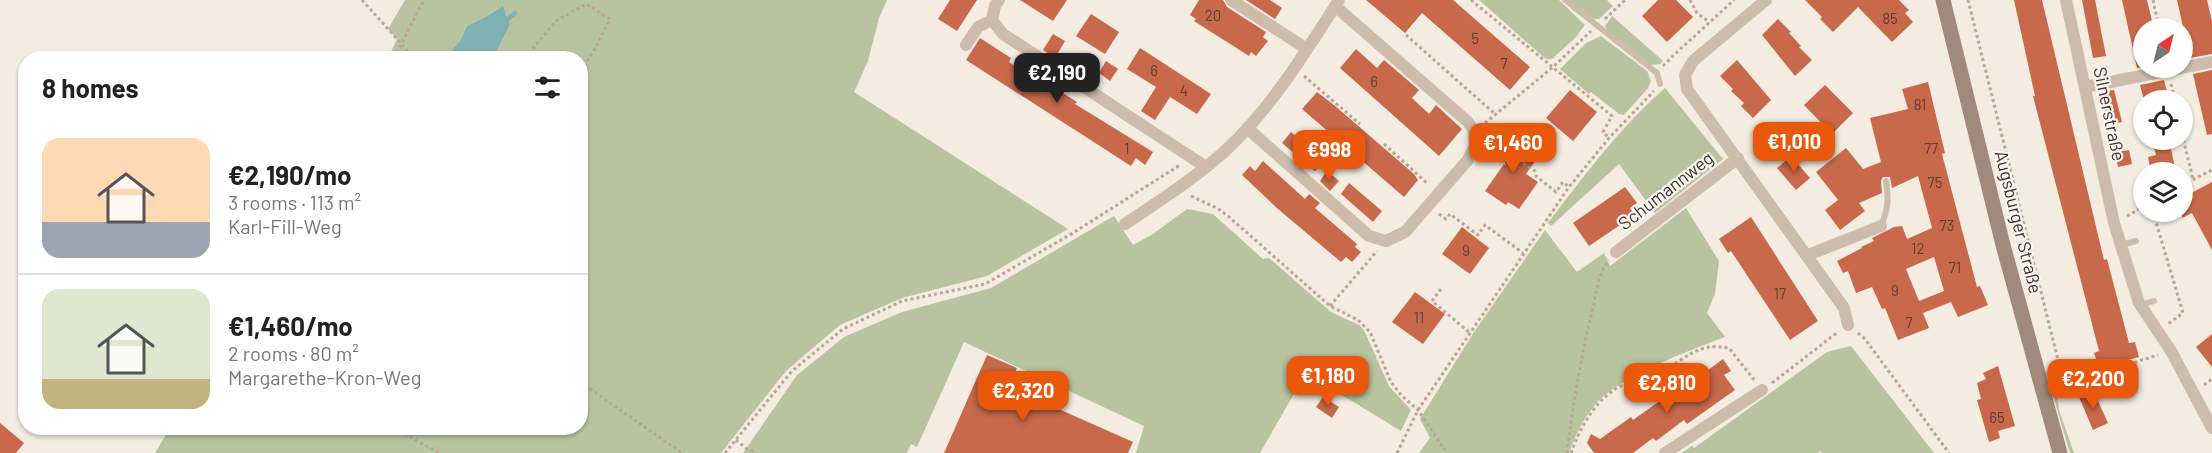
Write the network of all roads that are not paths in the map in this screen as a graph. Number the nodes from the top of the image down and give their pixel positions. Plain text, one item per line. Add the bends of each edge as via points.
1 (999, 0) edge
2 (1230, 0) edge
3 (1565, 0) edge
4 (1766, 0) edge
5 (1943, 0) edge
6 (2066, 0) edge
7 (1337, 3) edge
8 (992, 20) junction
9 (966, 45) dead end
10 (1307, 49) junction
11 (2212, 62) edge
12 (1660, 84) road end
13 (2085, 87) junction
14 (1247, 128) junction
15 (1738, 158) junction
16 (1206, 167) junction
17 (1886, 181) dead end
18 (1125, 224) dead end
19 (1881, 226) joint
20 (2136, 241) dead end
21 (2121, 245) junction
22 (1616, 252) road end
23 (1808, 255) junction
24 (2154, 301) dead end
25 (2141, 305) junction
26 (1848, 325) road end
27 (1762, 390) road end
28 (2212, 429) edge
29 (1665, 453) edge
30 (2060, 453) edge

1 - 8 street
2 - 10 street
3 - 12 lane via 1657,73
4 - 15 street via 1693,61 1685,75 1687,89
5 - 30 main road, Augsburger Straße via 2003,245
6 - 13 street, Silnerstraße
7 - 10 street
7 - 14 street via 1468,122 1474,131 1471,155 1405,232 1386,241 1369,236
8 - 9 street via 978,27
8 - 16 street via 1003,34
10 - 14 street
11 - 13 street
13 - 21 street, Silnerstraße
14 - 16 street
15 - 22 street, Schumannweg
15 - 23 street
16 - 18 street
17 - 19 lane via 1888,210
19 - 23 street
20 - 21 lane
21 - 25 street, Silnerstraße
23 - 26 street via 1844,308
24 - 25 lane
25 - 28 street, Silnerstraße via 2171,351
27 - 29 street

